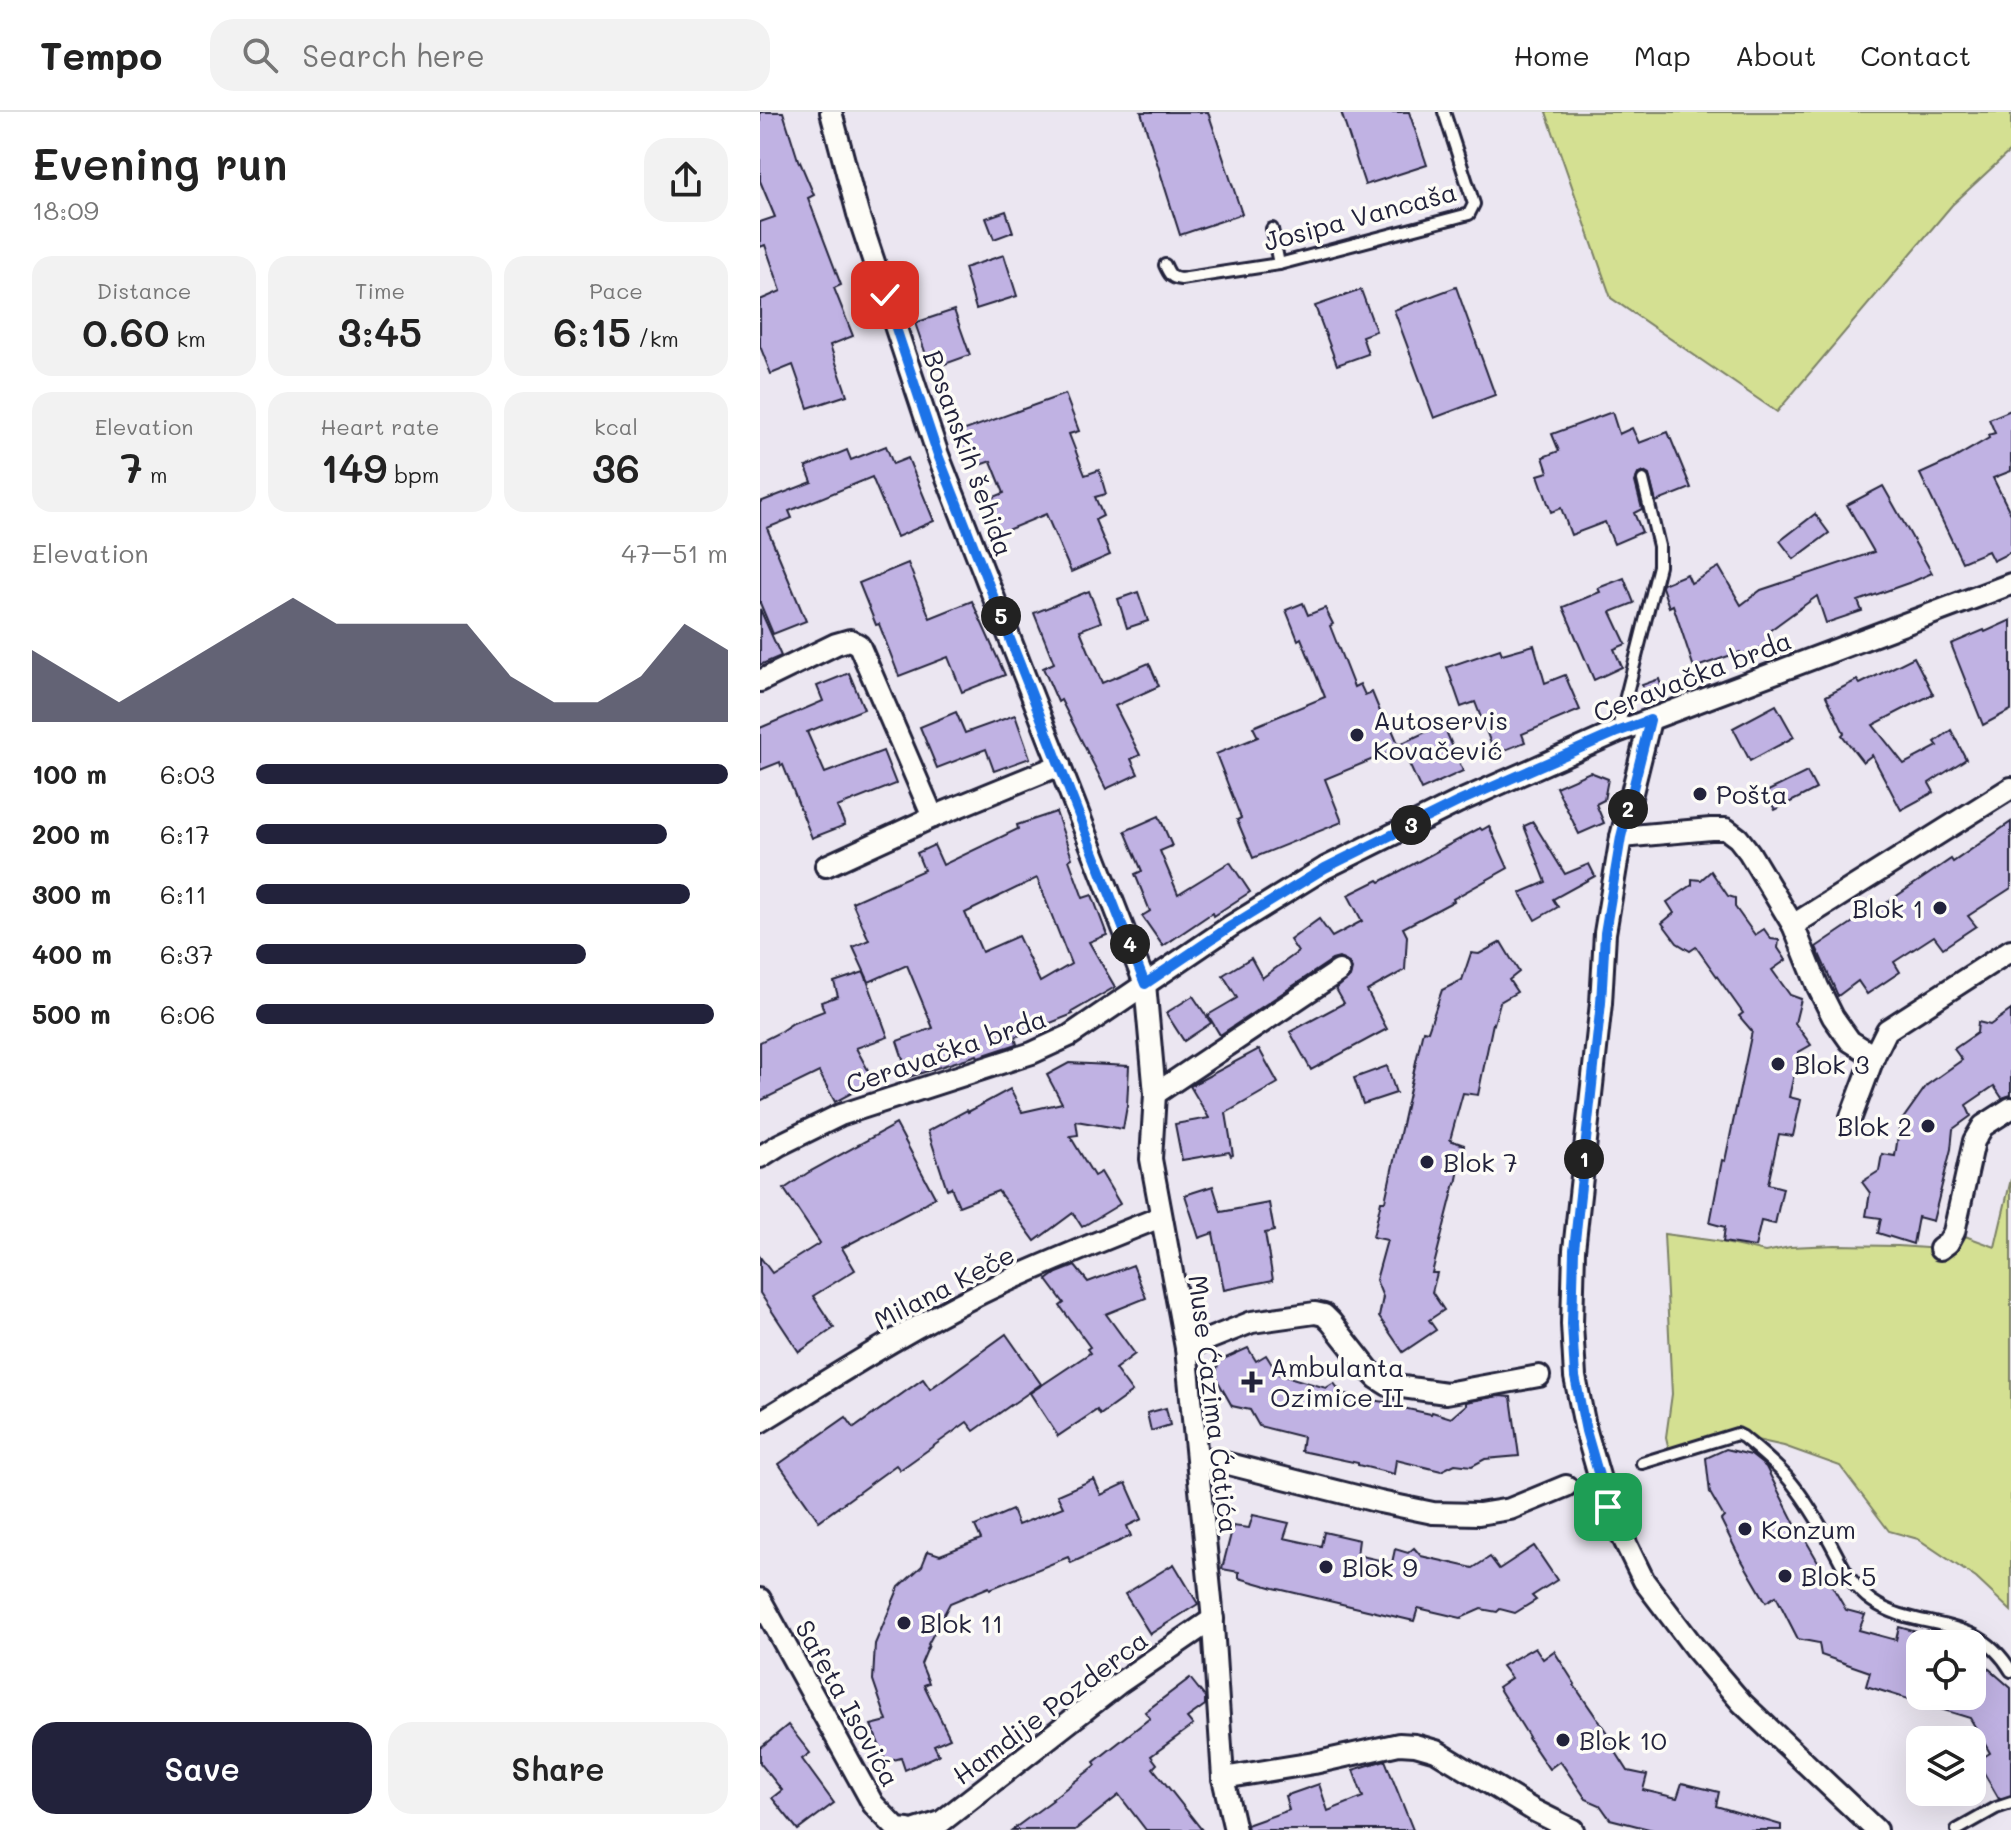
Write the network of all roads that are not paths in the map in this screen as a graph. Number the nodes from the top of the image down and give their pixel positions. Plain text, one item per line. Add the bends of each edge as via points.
1 (831, 112) edge
2 (1444, 112) edge
3 (1272, 229) dead end
4 (1279, 264) junction
5 (1165, 265) dead end
6 (1643, 480) dead end
7 (2011, 584) edge
8 (760, 681) edge
9 (1650, 720) junction
10 (1617, 732) junction
11 (1060, 765) junction
12 (2011, 788) edge
13 (933, 817) junction
14 (1621, 837) junction
15 (826, 866) dead end
16 (1793, 925) junction
17 (2011, 950) edge
18 (1339, 971) dead end
19 (1145, 984) junction
20 (1874, 1056) junction
21 (1155, 1094) junction
22 (2011, 1108) edge
23 (1851, 1117) dead end
24 (760, 1157) edge
25 (1161, 1217) junction
26 (1940, 1249) dead end
27 (1186, 1348) junction
28 (1539, 1376) dead end
29 (760, 1422) edge
30 (1197, 1456) junction
31 (1642, 1463) dead end
32 (1566, 1486) dead end
33 (760, 1599) edge
34 (1213, 1619) junction
35 (2011, 1671) edge
36 (1223, 1778) junction
37 (2011, 1803) edge
38 (897, 1829) edge
39 (908, 1830) edge
40 (916, 1830) edge
41 (1235, 1830) edge
42 (1573, 1830) edge
43 (1876, 1830) edge
44 (1957, 1830) edge

1 - 11 street, Bosanskih šehida via 858,214 938,455
2 - 4 lane, Josipa Vancaša via 1474,204 1469,214
3 - 4 lane
4 - 5 lane, Josipa Vancaša via 1181,279 1174,279
6 - 10 lane via 1659,566
7 - 9 street, Ceravačka brda
8 - 13 street via 836,644 850,640 859,645
9 - 10 street, Ceravačka brda
9 - 14 street
10 - 19 street, Ceravačka brda via 1325,868
11 - 13 street
11 - 19 street, Bosanskih šehida
12 - 16 street
13 - 15 street
14 - 16 street via 1726,829 1749,852
14 - 43 street via 1605,933 1574,1250 1575,1377 1586,1431 1608,1507 1644,1581 1742,1703
16 - 20 street via 1833,1017 1850,1041
17 - 20 street via 1887,1030
18 - 21 street
19 - 21 street, Muse Ćazima Ćatića
19 - 24 street, Ceravačka brda via 1069,1036 1032,1053 840,1115
20 - 23 street
21 - 25 street, Muse Ćazima Ćatića via 1151,1159
22 - 26 street via 1983,1126 1974,1141 1954,1232
25 - 27 street, Muse Ćazima Ćatića
25 - 29 street, Milana Keče via 956,1306
27 - 28 street via 1252,1322 1315,1313 1324,1315 1388,1385 1446,1393
27 - 30 street, Muse Ćazima Ćatića
30 - 32 street via 1433,1513 1510,1509
30 - 34 street, Muse Ćazima Ćatića
31 - 35 lane via 1737,1434 1743,1437 1787,1477 1868,1599 1886,1610 1965,1630 1987,1643
33 - 38 street, Safeta Isovića via 869,1796
34 - 36 street, Muse Ćazima Ćatića
34 - 40 street, Hamdije Pozderca via 1118,1684 941,1822
36 - 41 street, Muse Ćazima Ćatića
36 - 42 street via 1415,1745 1436,1751
37 - 44 lane
38 - 39 street

